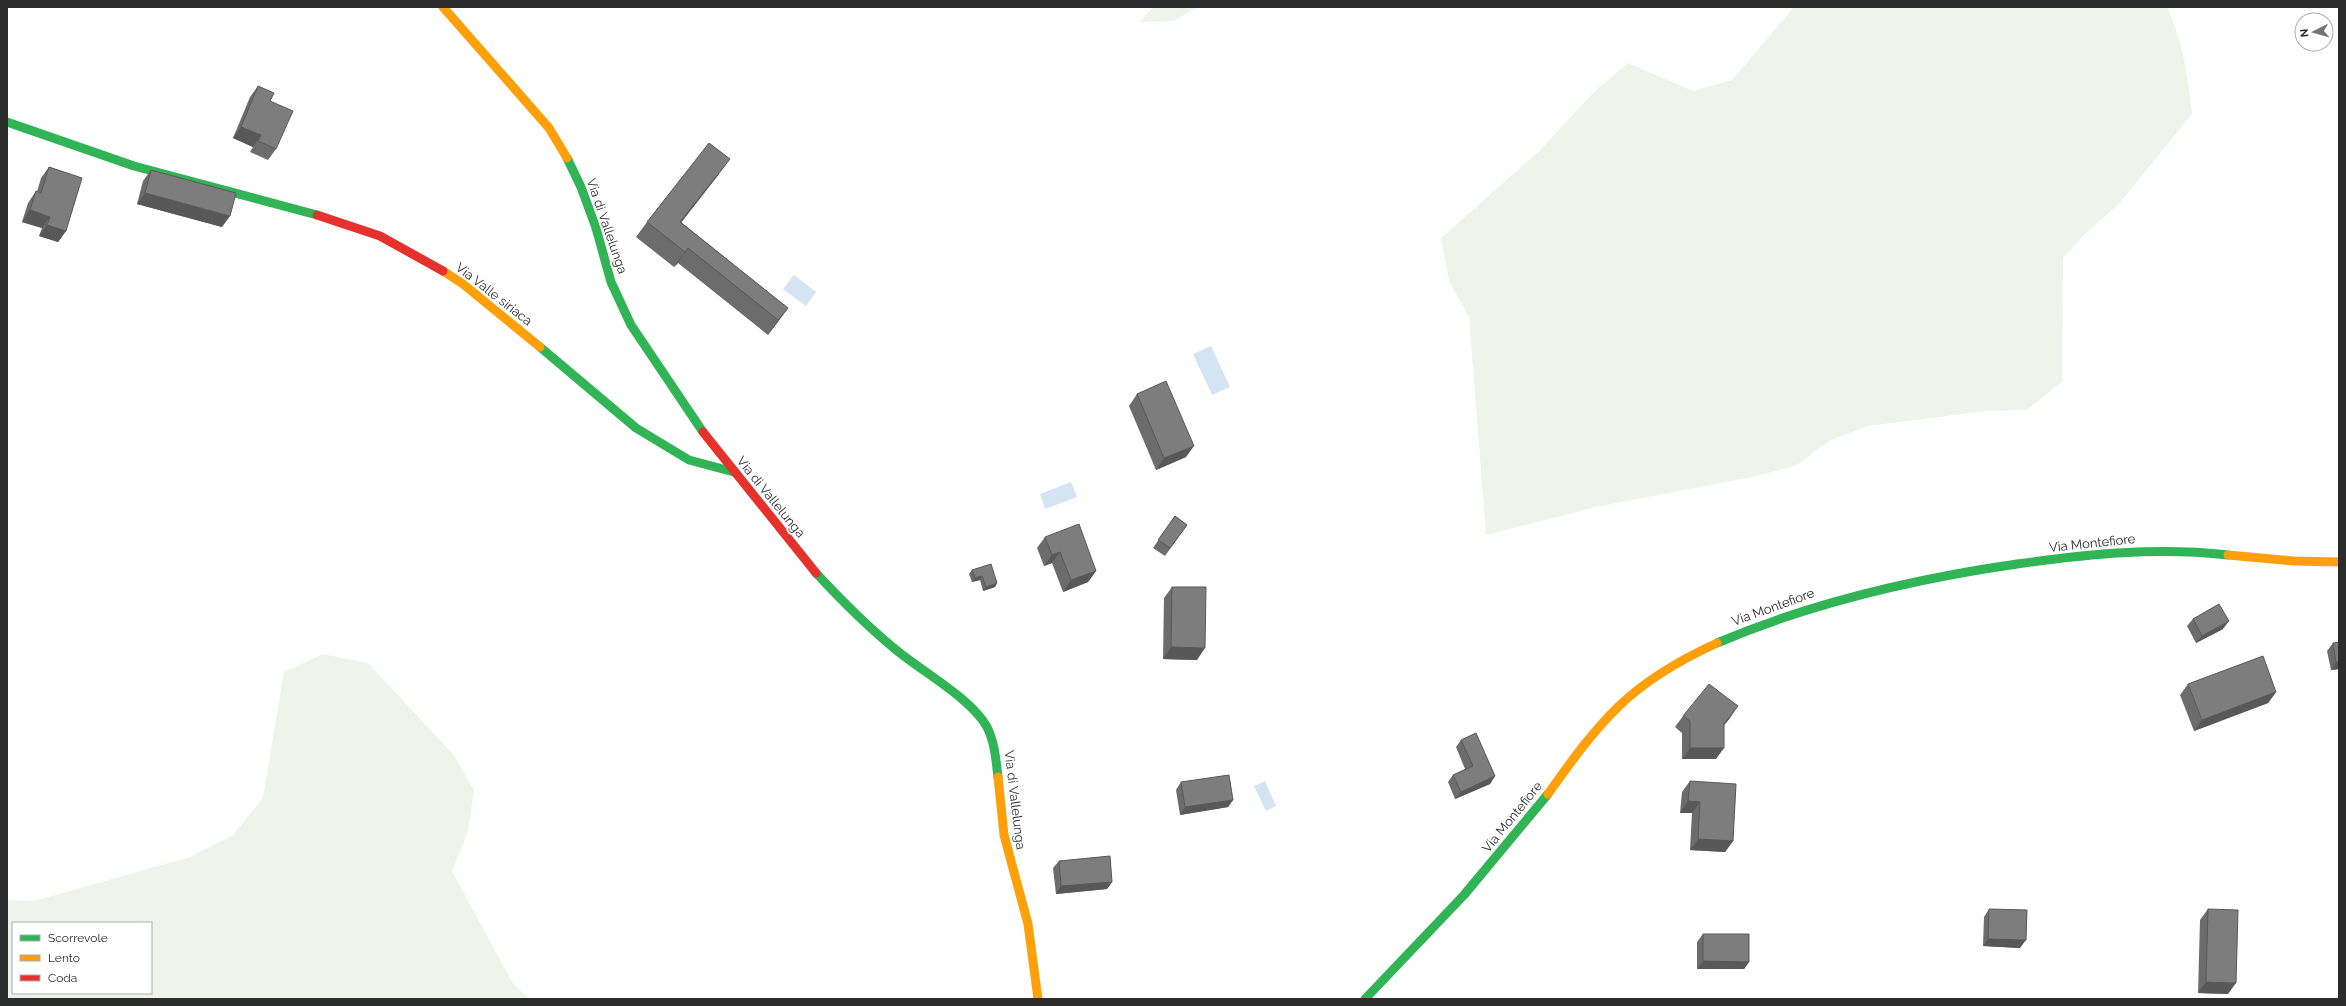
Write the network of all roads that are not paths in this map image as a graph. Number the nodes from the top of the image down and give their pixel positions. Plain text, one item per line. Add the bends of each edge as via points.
1 (443, 7) edge
2 (7, 122) edge
3 (734, 472) junction
4 (2339, 562) edge
5 (1038, 999) edge
6 (1365, 999) edge

1 - 3 street, Via di Vallelunga via 559,143 586,198 612,282 631,325 672,389
2 - 3 street, Via Valle siriaca via 134,166 347,223 380,236 424,259 463,284 636,428 689,460
3 - 5 street, Via di Vallelunga via 820,578 848,607 896,649 955,694 987,727 996,749 1005,841 1028,924
4 - 6 street, Via Montefiore via 2272,561 2175,550 2083,556 2004,566 1878,588 1794,611 1730,637 1664,671 1621,704 1598,728 1521,829 1453,908

